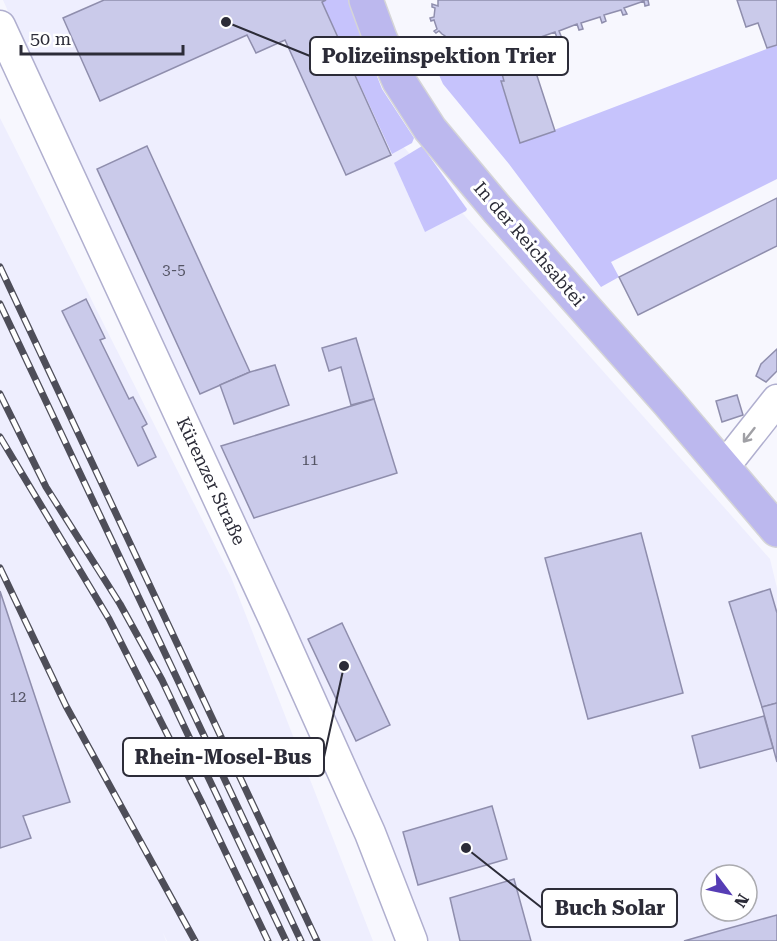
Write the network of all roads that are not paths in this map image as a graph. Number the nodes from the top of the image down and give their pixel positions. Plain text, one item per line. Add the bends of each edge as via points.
1 (366, 0) edge
2 (0, 26) edge
3 (777, 400) edge
4 (724, 467) junction
5 (777, 530) edge
6 (412, 941) edge

1 - 4 main road, In der Reichsabtei via 399,81 430,129
2 - 6 street, Kürenzer Straße via 279,630 370,833
3 -> 4 street
4 - 5 main road, In der Reichsabtei

